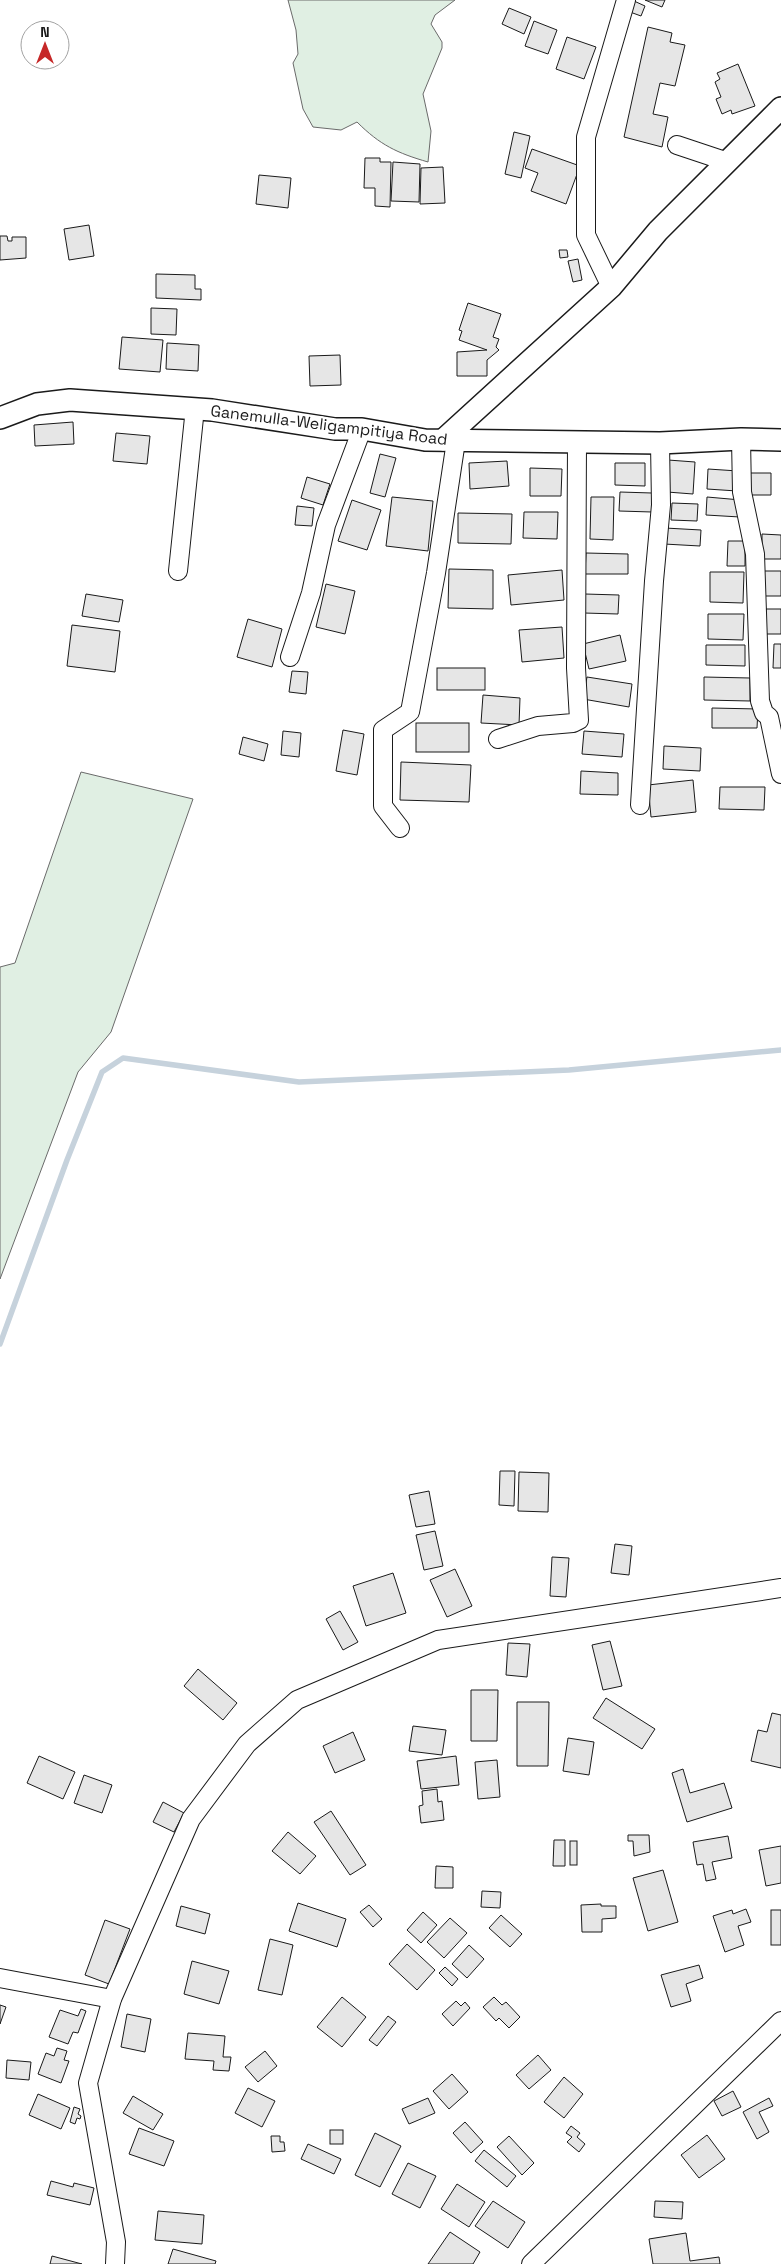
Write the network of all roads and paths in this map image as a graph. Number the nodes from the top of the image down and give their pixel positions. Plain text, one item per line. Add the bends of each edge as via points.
1 (626, 0) edge
2 (781, 108) edge
3 (677, 145) dead end
4 (728, 162) junction
5 (611, 287) junction
6 (195, 408) junction
7 (0, 418) edge
8 (362, 429) junction
9 (741, 439) junction
10 (449, 440) junction
11 (781, 440) edge
12 (576, 442) junction
13 (660, 443) junction
14 (178, 571) dead end
15 (290, 657) dead end
16 (498, 739) dead end
17 (781, 774) edge
18 (640, 805) dead end
19 (400, 828) dead end
20 (781, 1588) edge
21 (0, 1978) edge
22 (112, 1999) junction
23 (781, 2021) edge
24 (115, 2264) edge
25 (531, 2264) edge

1 - 5 street via 586,137 586,236
2 - 4 street
3 - 4 street
4 - 5 street via 658,231
5 - 10 street
6 - 7 street, Ganemulla-Weligampitiya Road via 70,400 37,404
6 - 8 street, Ganemulla-Weligampitiya Road via 335,429
6 - 14 street
8 - 10 street, Ganemulla-Weligampitiya Road via 425,440
8 - 15 street via 326,525 311,593
9 - 11 street, Ganemulla-Weligampitiya Road
9 - 13 street, Ganemulla-Weligampitiya Road
9 - 17 street via 742,492 755,554 760,702 769,717
10 - 12 street, Ganemulla-Weligampitiya Road
10 - 19 street via 436,573 410,712 383,730 383,806
12 - 13 street, Ganemulla-Weligampitiya Road
12 - 16 street via 579,720 538,726
13 - 18 street via 660,505
20 - 22 street via 438,1640 297,1700 247,1744 191,1819
21 - 22 street
22 - 24 street via 88,2082 116,2242
23 - 25 street

